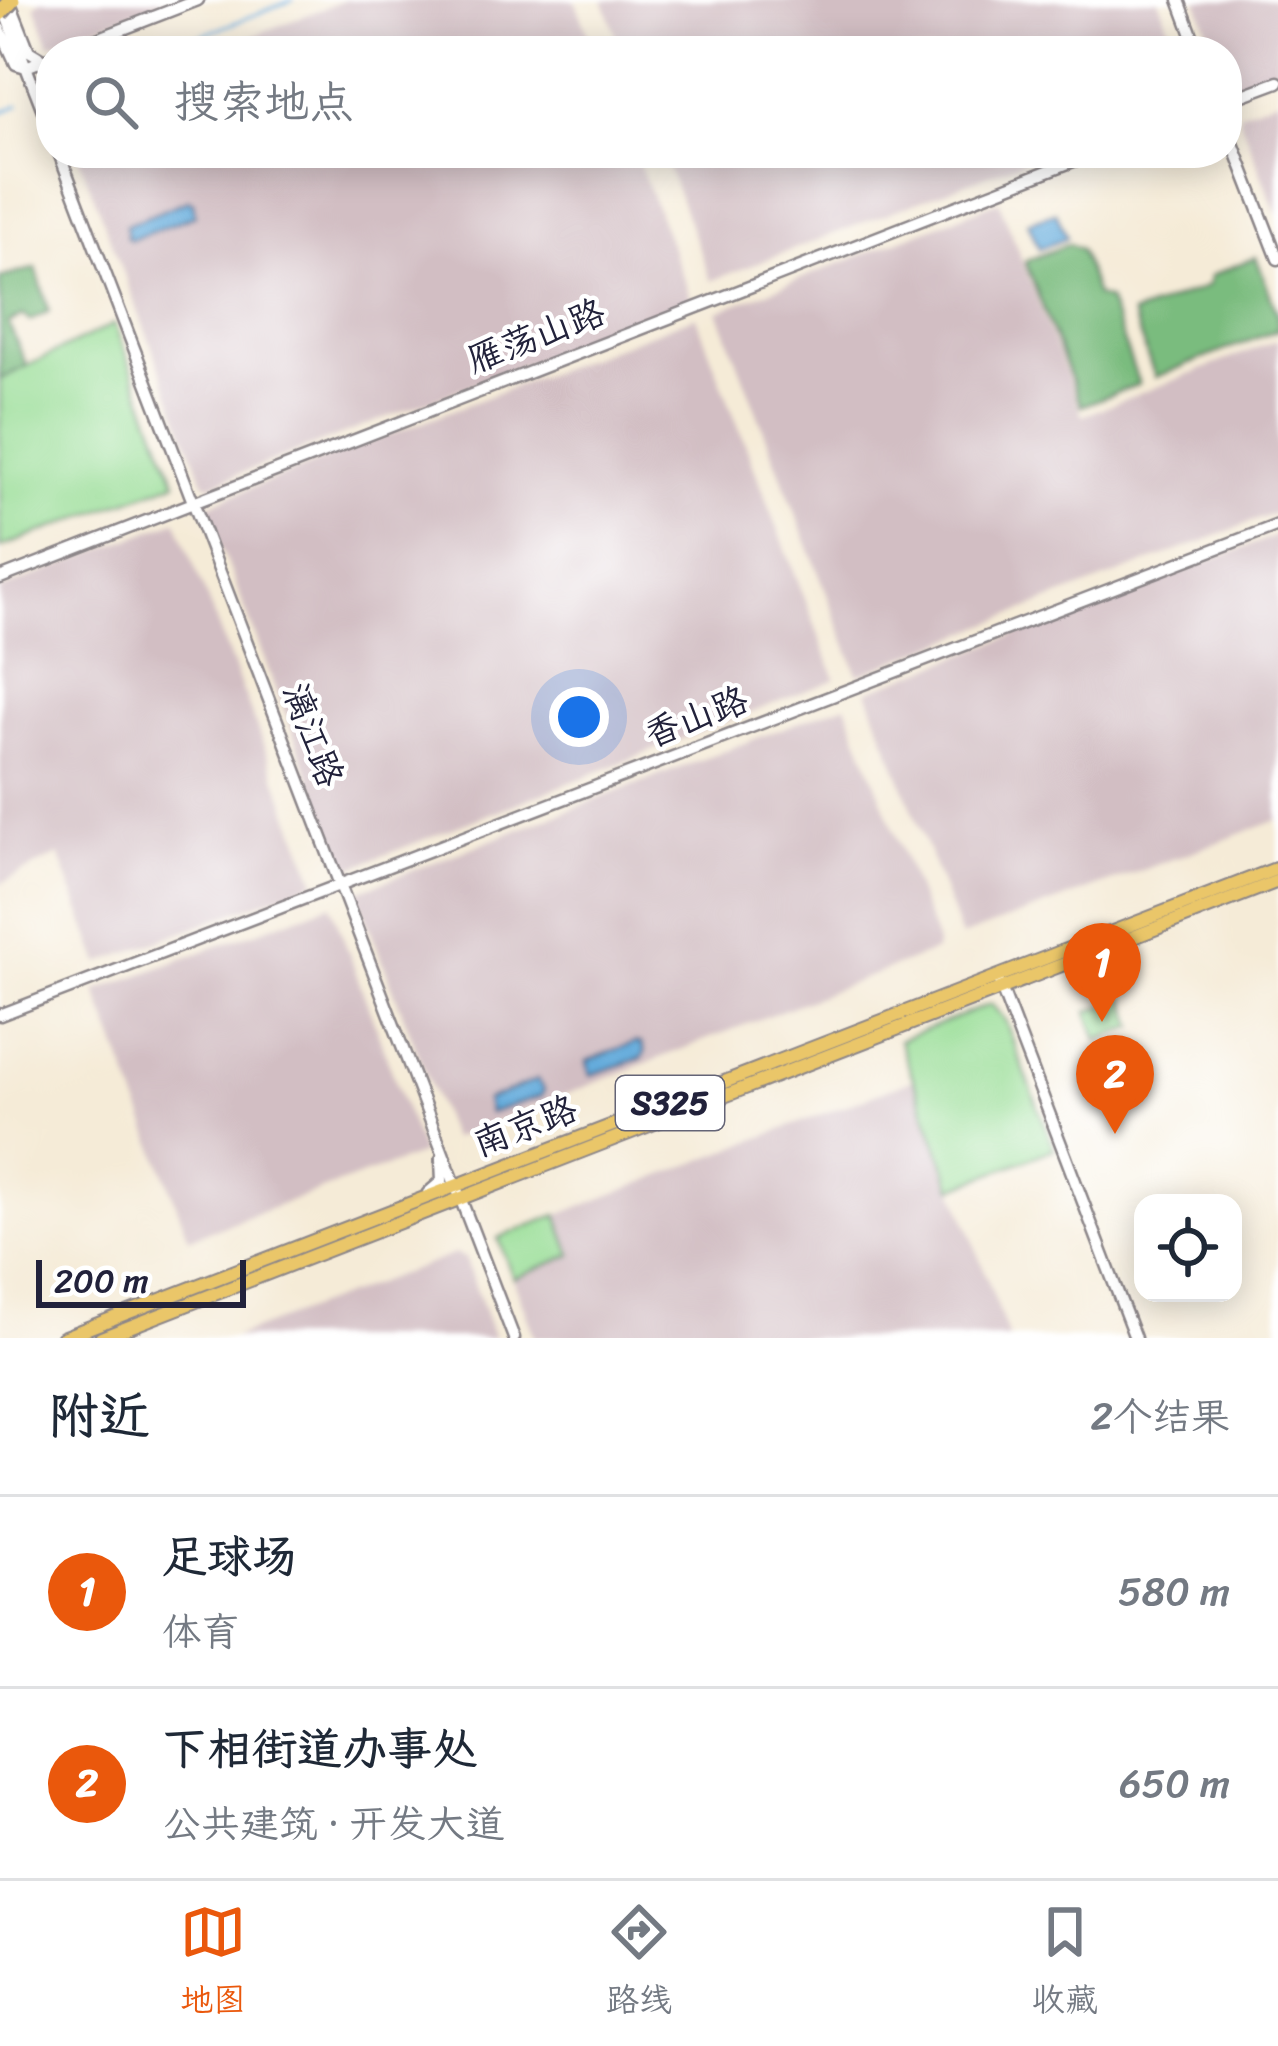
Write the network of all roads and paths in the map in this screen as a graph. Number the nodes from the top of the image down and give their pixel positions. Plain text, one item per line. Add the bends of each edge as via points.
1 (7, 0) edge
2 (197, 0) edge
3 (1179, 0) edge
4 (0, 13) edge
5 (0, 29) edge
6 (105, 36) edge
7 (1192, 36) edge
8 (36, 54) edge
9 (36, 63) edge
10 (26, 67) junction
11 (36, 76) edge
12 (1278, 82) edge
13 (36, 92) joint
14 (1242, 95) edge
15 (1242, 167) edge
16 (65, 168) edge
17 (1055, 168) edge
18 (1278, 260) edge
19 (193, 501) junction
20 (1278, 525) edge
21 (0, 578) edge
22 (1278, 868) edge
23 (1278, 881) edge
24 (338, 886) junction
25 (999, 981) junction
26 (0, 1015) edge
27 (431, 1121) junction
28 (458, 1191) junction
29 (417, 1200) junction
30 (62, 1338) edge
31 (101, 1338) edge
32 (514, 1338) edge
33 (1135, 1338) edge

1 - 4 highway, bridge
1 - 8 street
1 - 10 street
2 - 6 street
3 - 7 street
5 - 10 street via 16,64
9 - 10 street
10 - 13 street
11 - 13 street
12 - 14 street
15 - 18 street
16 - 19 street, 漓江路
17 - 19 street, 雁荡山路
19 - 21 street, 雁荡山路
19 - 24 street, 漓江路
20 - 24 street, 香山路
22 - 25 main road, 南京路 / S325
23 - 25 main road, 南京路 / S325
24 - 26 street, 香山路
24 - 27 street, 漓江路
25 - 28 main road, 南京路 / S325
25 - 33 street
27 - 28 street, 漓江路
27 - 29 street via 444,1175
28 - 29 main road, 南京路 / S325
28 - 31 main road, 南京路 / S325
28 - 32 street, 漓江路
29 - 30 main road, 南京路 / S325

